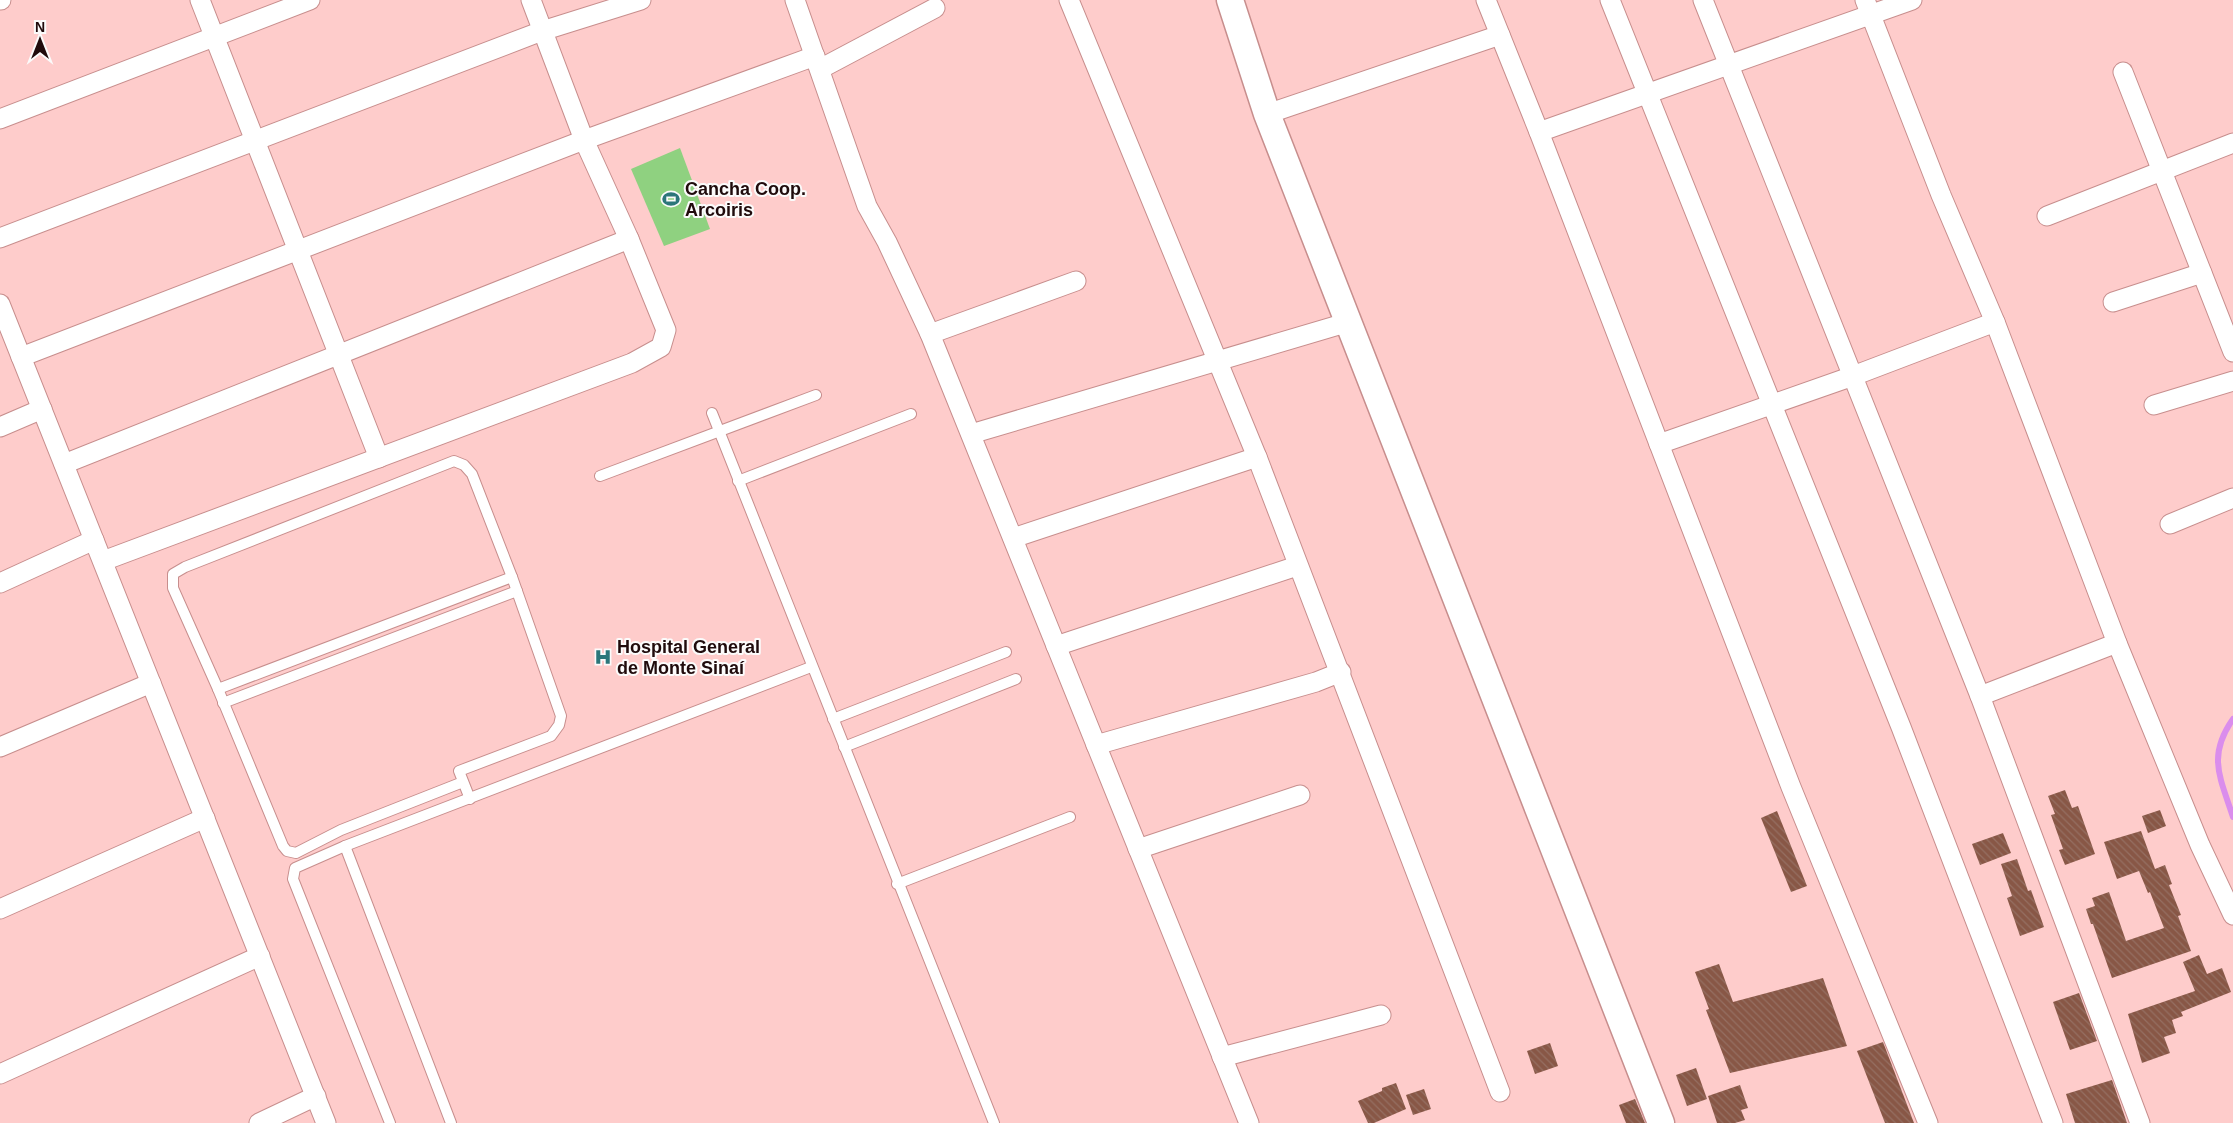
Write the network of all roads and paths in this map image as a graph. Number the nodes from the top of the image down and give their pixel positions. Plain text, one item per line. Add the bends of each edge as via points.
1 (200, 0) edge
2 (310, 0) edge
3 (531, 0) edge
4 (641, 0) edge
5 (794, 0) edge
6 (1069, 0) edge
7 (1486, 0) edge
8 (1610, 0) edge
9 (1703, 0) edge
10 (1912, 0) edge
11 (1234, 1) edge
12 (1868, 7) edge
13 (934, 8) dead end
14 (542, 31) junction
15 (1500, 35) junction
16 (215, 37) junction
17 (817, 62) junction
18 (1729, 65) junction
19 (2123, 72) dead end
20 (1648, 92) junction
21 (1267, 114) junction
22 (0, 119) edge
23 (1539, 132) junction
24 (584, 140) junction
25 (256, 142) junction
26 (2233, 143) edge
27 (2162, 171) junction
28 (2048, 216) dead end
29 (0, 238) edge
30 (629, 239) junction
31 (299, 250) junction
32 (2202, 272) junction
33 (1076, 282) dead end
34 (2113, 302) dead end
35 (0, 304) edge
36 (1349, 322) junction
37 (1995, 322) junction
38 (930, 334) junction
39 (2233, 352) edge
40 (340, 353) junction
41 (21, 357) junction
42 (1219, 361) junction
43 (1853, 376) junction
44 (2233, 382) edge
45 (816, 395) dead end
46 (1772, 404) junction
47 (2154, 405) dead end
48 (42, 409) junction
49 (712, 413) dead end
50 (911, 414) dead end
51 (0, 426) edge
52 (719, 432) junction
53 (971, 434) junction
54 (1659, 444) junction
55 (1257, 457) junction
56 (379, 458) junction
57 (64, 464) junction
58 (600, 476) dead end
59 (738, 481) junction
60 (2233, 498) edge
61 (2170, 524) dead end
62 (1013, 538) junction
63 (94, 540) junction
64 (103, 562) junction
65 (1297, 566) junction
66 (512, 577) junction
67 (0, 583) edge
68 (517, 591) junction
69 (2118, 643) junction
70 (1056, 646) junction
71 (1006, 652) dead end
72 (811, 667) junction
73 (1341, 672) junction
74 (1016, 679) dead end
75 (151, 683) junction
76 (218, 690) junction
77 (1980, 696) junction
78 (223, 703) junction
79 (833, 719) junction
80 (1096, 745) junction
81 (844, 746) junction
82 (0, 747) edge
83 (463, 782) junction
84 (1300, 795) dead end
85 (470, 799) junction
86 (1070, 817) dead end
87 (205, 818) junction
88 (345, 846) junction
89 (1138, 849) junction
90 (897, 884) junction
91 (0, 909) edge
92 (2233, 915) edge
93 (260, 956) junction
94 (1381, 1015) dead end
95 (1222, 1057) junction
96 (0, 1074) edge
97 (1500, 1092) dead end
98 (316, 1096) junction
99 (259, 1123) edge
100 (326, 1123) edge
101 (390, 1123) edge
102 (452, 1123) edge
103 (994, 1123) edge
104 (1249, 1123) edge
105 (1661, 1123) edge
106 (1928, 1123) edge
107 (2053, 1123) edge
108 (2140, 1123) edge

1 - 16 street
2 - 16 street
3 - 14 street
4 - 14 street
5 - 17 street
6 - 42 street
7 - 15 street
8 - 20 street
9 - 18 street
10 - 12 street
11 - 21 street
12 - 18 street
12 - 37 street via 1941,195
13 - 17 street
14 - 24 street
14 - 25 street
15 - 21 street
15 - 23 street
16 - 22 street
16 - 25 street
17 - 24 street
17 - 38 street via 867,206
18 - 20 street
18 - 43 street
19 - 27 street
20 - 23 street
20 - 46 street
21 - 36 street
23 - 54 street
24 - 30 street
24 - 31 street
25 - 29 street
25 - 31 street
26 - 27 street
27 - 28 street
27 - 32 street
30 - 40 street
30 - 56 street via 666,330 662,347 632,363
31 - 40 street
31 - 41 street
32 - 34 street
32 - 39 street
33 - 38 street
35 - 41 street
36 - 42 street
36 - 105 street
37 - 43 street
37 - 69 street
38 - 53 street
40 - 56 street
40 - 57 street
41 - 48 street
42 - 53 street
42 - 55 street
43 - 46 street
43 - 77 street
44 - 47 street
45 - 52 lane
46 - 54 street
46 - 107 street via 1902,727
48 - 51 street
48 - 57 street
49 - 52 lane
50 - 59 lane
52 - 58 lane
52 - 59 lane
53 - 62 street
54 - 106 street via 1791,787
55 - 62 street
55 - 65 street
56 - 64 street
57 - 63 street
59 - 72 lane
60 - 61 street
62 - 70 street
63 - 64 street
63 - 67 street
64 - 75 street
65 - 70 street
65 - 73 street
66 - 68 lane
66 - 76 lane
66 - 76 lane via 472,474 464,464 454,460 173,574 173,588
68 - 78 lane
68 - 83 lane via 561,716 559,725 551,736 459,771
69 - 77 street
69 - 92 street via 2200,846
70 - 80 street
71 - 79 lane
72 - 79 lane
72 - 85 lane
73 - 80 street
73 - 97 street
74 - 81 lane
75 - 82 street
75 - 87 street
76 - 78 lane
77 - 108 street
78 - 83 lane via 282,846 287,851 296,853 341,830
79 - 81 lane
80 - 89 street
81 - 90 lane
83 - 85 lane
84 - 89 street
85 - 88 lane
86 - 90 lane
87 - 91 street
87 - 93 street
88 - 101 lane via 302,863 295,868 293,879
88 - 102 lane
89 - 95 street
90 - 103 lane
93 - 96 street
93 - 98 street
94 - 95 street
95 - 104 street
98 - 99 street
98 - 100 street

